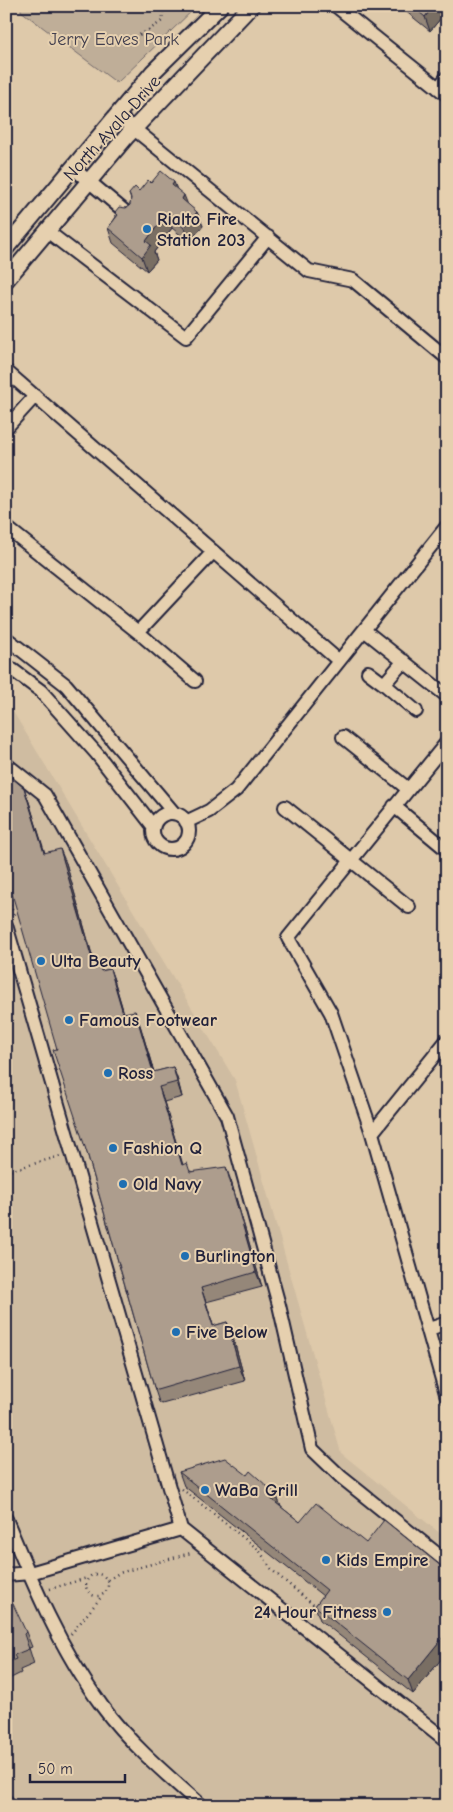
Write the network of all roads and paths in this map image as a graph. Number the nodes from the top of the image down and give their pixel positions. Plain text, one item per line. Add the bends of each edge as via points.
1 (164, 6) edge
2 (220, 6) edge
3 (251, 6) edge
4 (336, 6) edge
5 (115, 39) dead end
6 (447, 77) edge
7 (442, 91) edge
8 (117, 115) junction
9 (134, 129) junction
10 (72, 168) junction
11 (89, 182) junction
12 (129, 215) edge
13 (47, 231) junction
14 (268, 236) junction
15 (6, 248) edge
16 (6, 280) edge
17 (447, 358) edge
18 (6, 371) edge
19 (35, 396) junction
20 (6, 428) edge
21 (447, 526) edge
22 (6, 527) edge
23 (213, 552) junction
24 (364, 630) junction
25 (138, 632) junction
26 (6, 638) edge
27 (404, 661) junction
28 (339, 662) junction
29 (6, 665) edge
30 (368, 672) dead end
31 (194, 681) dead end
32 (384, 684) junction
33 (447, 696) edge
34 (416, 711) dead end
35 (343, 737) dead end
36 (447, 742) edge
37 (442, 757) edge
38 (6, 764) edge
39 (137, 767) junction
40 (118, 780) junction
41 (408, 789) junction
42 (394, 806) junction
43 (285, 807) dead end
44 (174, 813) junction
45 (186, 822) junction
46 (153, 826) junction
47 (447, 850) edge
48 (351, 860) junction
49 (6, 890) edge
50 (409, 907) dead end
51 (10, 922) edge
52 (447, 1040) edge
53 (372, 1133) junction
54 (63, 1155) dead end
55 (6, 1172) edge
56 (447, 1323) edge
57 (429, 1329) junction
58 (447, 1397) edge
59 (181, 1488) dead end
60 (6, 1519) edge
61 (181, 1529) junction
62 (196, 1550) dead end
63 (447, 1562) edge
64 (30, 1573) junction
65 (6, 1575) edge
66 (89, 1577) junction
67 (108, 1580) junction
68 (48, 1590) dead end
69 (102, 1596) junction
70 (319, 1614) edge
71 (70, 1636) dead end
72 (447, 1741) edge
73 (6, 1801) edge
74 (10, 1806) edge
75 (202, 1806) edge

1 - 5 path via 162,20 158,24 140,35 125,40
2 - 8 main road, North Ayala Drive via 153,72
3 - 9 main road, North Ayala Drive
4 - 7 street
6 - 7 street
8 - 9 street
8 - 10 main road, North Ayala Drive
9 - 11 main road, North Ayala Drive
9 - 14 street
10 - 11 street
10 - 15 main road, North Ayala Drive
11 - 12 street
11 - 13 main road, North Ayala Drive
13 - 14 street via 186,337
13 - 16 main road, North Ayala Drive
14 - 17 street via 309,271 353,280
18 - 19 street
19 - 20 street
19 - 23 street
21 - 24 street
22 - 25 street
23 - 25 street
23 - 28 street
24 - 27 street
24 - 28 street
25 - 31 street
26 - 39 street via 66,685
27 - 32 street
27 - 33 street
28 - 45 street via 236,790 209,811
29 - 40 street via 42,691
30 - 32 street
32 - 34 street
35 - 41 street
36 - 37 street
37 - 41 street
38 - 63 street via 45,795 227,1116 279,1304 312,1450
39 - 40 street
39 - 44 street
40 - 46 street
41 - 42 street
42 - 47 street
42 - 48 street
43 - 48 street
44 - 45 street
44 - 46 street via 164,814
45 - 46 street via 188,837 185,843 174,849 157,843
48 - 50 street
48 - 53 street via 288,938 331,1013
49 - 51 path
51 - 61 street
52 - 53 street
53 - 57 street
54 - 55 path
56 - 57 street
57 - 58 street
59 - 70 path via 259,1550 273,1571 316,1606
60 - 64 street
61 - 64 street
61 - 72 street
62 - 67 path via 120,1573
64 - 65 street
64 - 75 street via 62,1644 102,1707 155,1765
66 - 67 path via 99,1574
66 - 68 path
66 - 69 path via 86,1584 88,1592
67 - 69 path via 109,1587
69 - 71 path
73 - 74 street

